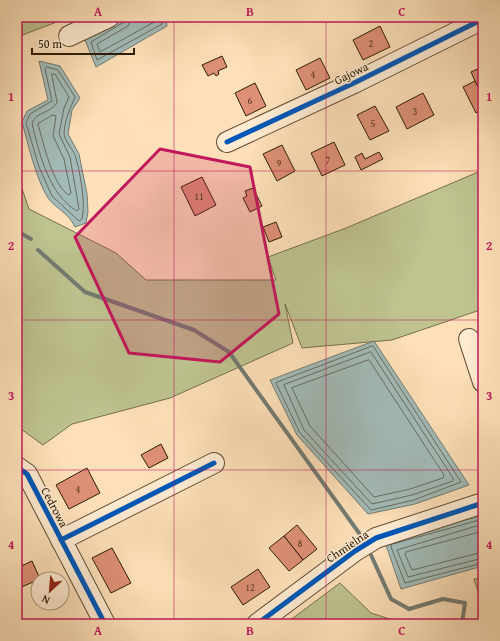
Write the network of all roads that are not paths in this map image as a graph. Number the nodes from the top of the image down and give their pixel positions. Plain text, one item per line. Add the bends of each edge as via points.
1 (109, 17) edge
2 (483, 19) edge
3 (69, 36) dead end
4 (227, 142) dead end
5 (469, 339) dead end
6 (483, 382) edge
7 (214, 463) dead end
8 (17, 468) edge
9 (483, 503) edge
10 (61, 540) junction
11 (105, 624) edge
12 (257, 624) edge

1 - 3 street
2 - 4 street, Gajowa via 354,84
5 - 6 street
7 - 10 street
8 - 10 street, Cedrowa via 27,474
9 - 12 street, Chmielna via 376,538
10 - 11 street, Cedrowa

